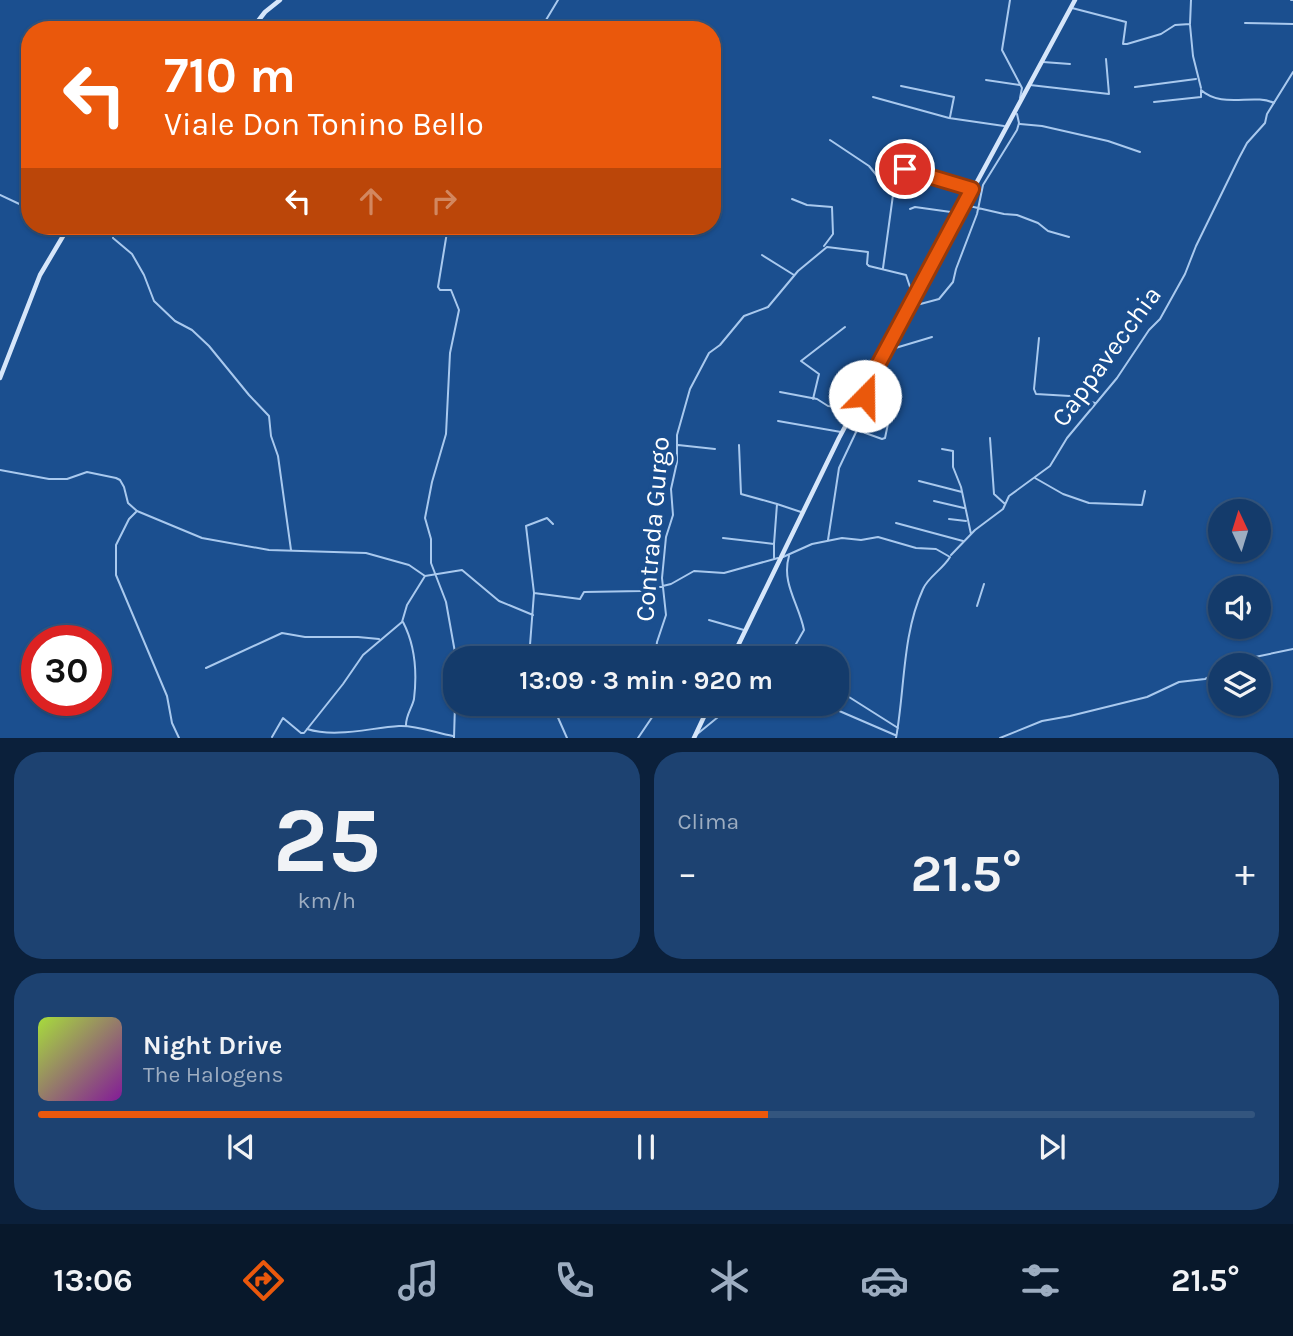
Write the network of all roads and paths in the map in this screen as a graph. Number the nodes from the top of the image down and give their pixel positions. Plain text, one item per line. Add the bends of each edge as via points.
1 (280, 0) edge
2 (558, 0) edge
3 (1010, 0) edge
4 (1075, 0) edge
5 (1191, 0) edge
6 (1071, 8) junction
7 (258, 21) edge
8 (545, 21) edge
9 (1245, 23) dead end
10 (1190, 24) junction
11 (1293, 24) edge
12 (1107, 59) dead end
13 (1042, 61) junction
14 (1070, 64) dead end
15 (1293, 72) edge
16 (1198, 79) junction
17 (986, 80) dead end
18 (1020, 85) junction
19 (1029, 85) junction
20 (901, 86) dead end
21 (1135, 87) dead end
22 (1201, 91) junction
23 (873, 97) dead end
24 (1020, 102) junction
25 (1154, 102) dead end
26 (1274, 103) junction
27 (1014, 112) junction
28 (949, 118) junction
29 (1019, 123) junction
30 (1007, 127) junction
31 (1017, 128) junction
32 (830, 140) dead end
33 (1140, 152) dead end
34 (905, 169) dead end
35 (972, 189) junction
36 (0, 195) edge
37 (792, 200) dead end
38 (964, 204) junction
39 (21, 205) edge
40 (979, 208) junction
41 (910, 209) dead end
42 (960, 213) junction
43 (64, 235) edge
44 (113, 235) edge
45 (447, 235) edge
46 (1069, 237) dead end
47 (824, 246) dead end
48 (762, 255) dead end
49 (883, 269) junction
50 (794, 275) junction
51 (914, 297) junction
52 (909, 306) junction
53 (845, 327) dead end
54 (932, 337) dead end
55 (1039, 338) dead end
56 (0, 378) edge
57 (780, 392) dead end
58 (864, 394) junction
59 (813, 399) junction
60 (1096, 403) junction
61 (854, 409) junction
62 (778, 421) dead end
63 (857, 430) junction
64 (842, 432) junction
65 (990, 438) dead end
66 (677, 445) junction
67 (739, 445) dead end
68 (715, 449) dead end
69 (942, 449) dead end
70 (0, 470) edge
71 (1034, 477) junction
72 (919, 481) dead end
73 (1145, 491) dead end
74 (962, 492) junction
75 (741, 494) junction
76 (740, 499) dead end
77 (934, 501) dead end
78 (777, 504) junction
79 (1005, 504) junction
80 (965, 508) junction
81 (137, 511) junction
82 (802, 512) junction
83 (949, 519) dead end
84 (968, 522) junction
85 (896, 523) dead end
86 (552, 524) dead end
87 (971, 535) junction
88 (723, 538) dead end
89 (828, 541) junction
90 (964, 541) junction
91 (774, 544) junction
92 (291, 551) junction
93 (790, 554) junction
94 (950, 557) junction
95 (777, 559) junction
96 (435, 575) junction
97 (425, 576) junction
98 (984, 584) dead end
99 (662, 585) junction
100 (534, 593) junction
101 (977, 606) dead end
102 (533, 615) junction
103 (709, 620) dead end
104 (402, 622) junction
105 (745, 631) junction
106 (380, 639) junction
107 (454, 646) edge
108 (530, 646) edge
109 (657, 646) edge
110 (738, 646) edge
111 (793, 646) edge
112 (1293, 649) edge
113 (1271, 654) edge
114 (206, 668) dead end
115 (1208, 677) edge
116 (849, 698) dead end
117 (849, 715) edge
118 (455, 716) edge
119 (557, 716) edge
120 (653, 716) edge
121 (705, 716) edge
122 (721, 716) edge
123 (406, 726) junction
124 (898, 728) junction
125 (307, 729) junction
126 (896, 736) edge
127 (179, 737) edge
128 (272, 737) edge
129 (454, 737) edge
130 (567, 737) edge
131 (638, 737) edge
132 (695, 737) edge
133 (1000, 737) edge

1 - 7 main road
2 - 8 street
3 - 18 street via 1002,50
4 - 6 main road
5 - 10 street
6 - 10 street via 1126,22 1123,44
6 - 13 main road
9 - 11 street
10 - 16 street
12 - 19 street via 1109,94
13 - 14 street
13 - 19 main road
15 - 26 street, Cappavecchia
16 - 21 street
16 - 22 street
17 - 18 street
18 - 24 street
19 - 24 main road
20 - 28 street via 954,97
22 - 25 street via 1201,97
22 - 26 street via 1232,102 1267,99
23 - 28 street
24 - 27 main road
26 - 60 street, Cappavecchia via 1239,158 1162,317
27 - 29 street
27 - 30 main road
28 - 30 street
29 - 31 street
29 - 33 street
30 - 31 street
30 - 35 main road
31 - 40 street via 986,178
32 - 49 street via 869,166 893,195
34 - 35 street
35 - 38 main road
36 - 39 street
37 - 47 street via 832,207 833,234
38 - 40 street
38 - 42 main road
40 - 46 street via 1017,215
40 - 52 street via 953,282 939,299
41 - 42 street
42 - 51 main road
43 - 56 main road via 40,275
44 - 92 street via 132,254 154,301 209,346 269,416
45 - 96 street via 438,287 450,289 459,310 450,353 446,434 425,518
48 - 50 street
49 - 50 street, Contrada Gurgo via 867,265 868,252 827,247
49 - 51 street, Contrada Gurgo via 906,275
50 - 66 street, Contrada Gurgo via 768,307 744,316 705,360 690,389
51 - 52 main road
52 - 58 main road
53 - 59 street via 801,361 819,374
54 - 58 street via 892,349
55 - 60 street via 1036,394
57 - 59 street
58 - 61 main road
58 - 63 street
58 - 63 street via 890,416 883,439
59 - 61 street
60 - 71 street, Cappavecchia via 1050,466
61 - 64 main road
62 - 64 street
63 - 89 street via 839,468
64 - 82 main road
65 - 79 street via 994,494
66 - 68 street
66 - 99 street, Contrada Gurgo
67 - 75 street
69 - 74 street via 953,451
70 - 81 street via 49,479 67,480 87,472 116,478
71 - 73 street via 1089,503 1142,505
71 - 79 street, Cappavecchia
72 - 74 street
74 - 80 street
75 - 76 street
75 - 78 street
77 - 80 street
78 - 82 street
78 - 91 street
79 - 87 street, Cappavecchia
80 - 84 street
81 - 92 street via 202,538
81 - 127 street via 116,545 116,575 167,696
82 - 95 main road
83 - 84 street
84 - 87 street
85 - 90 street
86 - 100 street via 547,518 526,526
87 - 90 street, Cappavecchia
88 - 91 street
89 - 93 street
89 - 94 street via 880,537 936,549
90 - 94 street, Cappavecchia
91 - 95 street
92 - 97 street via 366,553 409,565
93 - 95 street
93 - 111 street via 787,584 804,630
94 - 124 street, Cappavecchia via 924,585 914,612
95 - 99 street via 724,573 694,570
95 - 105 main road
96 - 97 street
96 - 102 street via 462,570 499,601
96 - 107 street via 446,602
97 - 104 street
98 - 101 street
99 - 100 street via 642,591 584,592 580,599
99 - 109 street, Contrada Gurgo via 666,615
100 - 102 street
102 - 108 street
103 - 105 street
104 - 106 street
104 - 123 street via 415,669
105 - 110 main road
106 - 114 street via 282,633
106 - 125 street
112 - 113 street
115 - 133 street via 1042,721
116 - 124 street
117 - 126 street
118 - 129 street
119 - 130 street
120 - 131 street
121 - 132 main road
122 - 132 street
123 - 125 street via 340,735
123 - 129 street
124 - 126 street, Cappavecchia
125 - 128 street via 302,734 283,718

